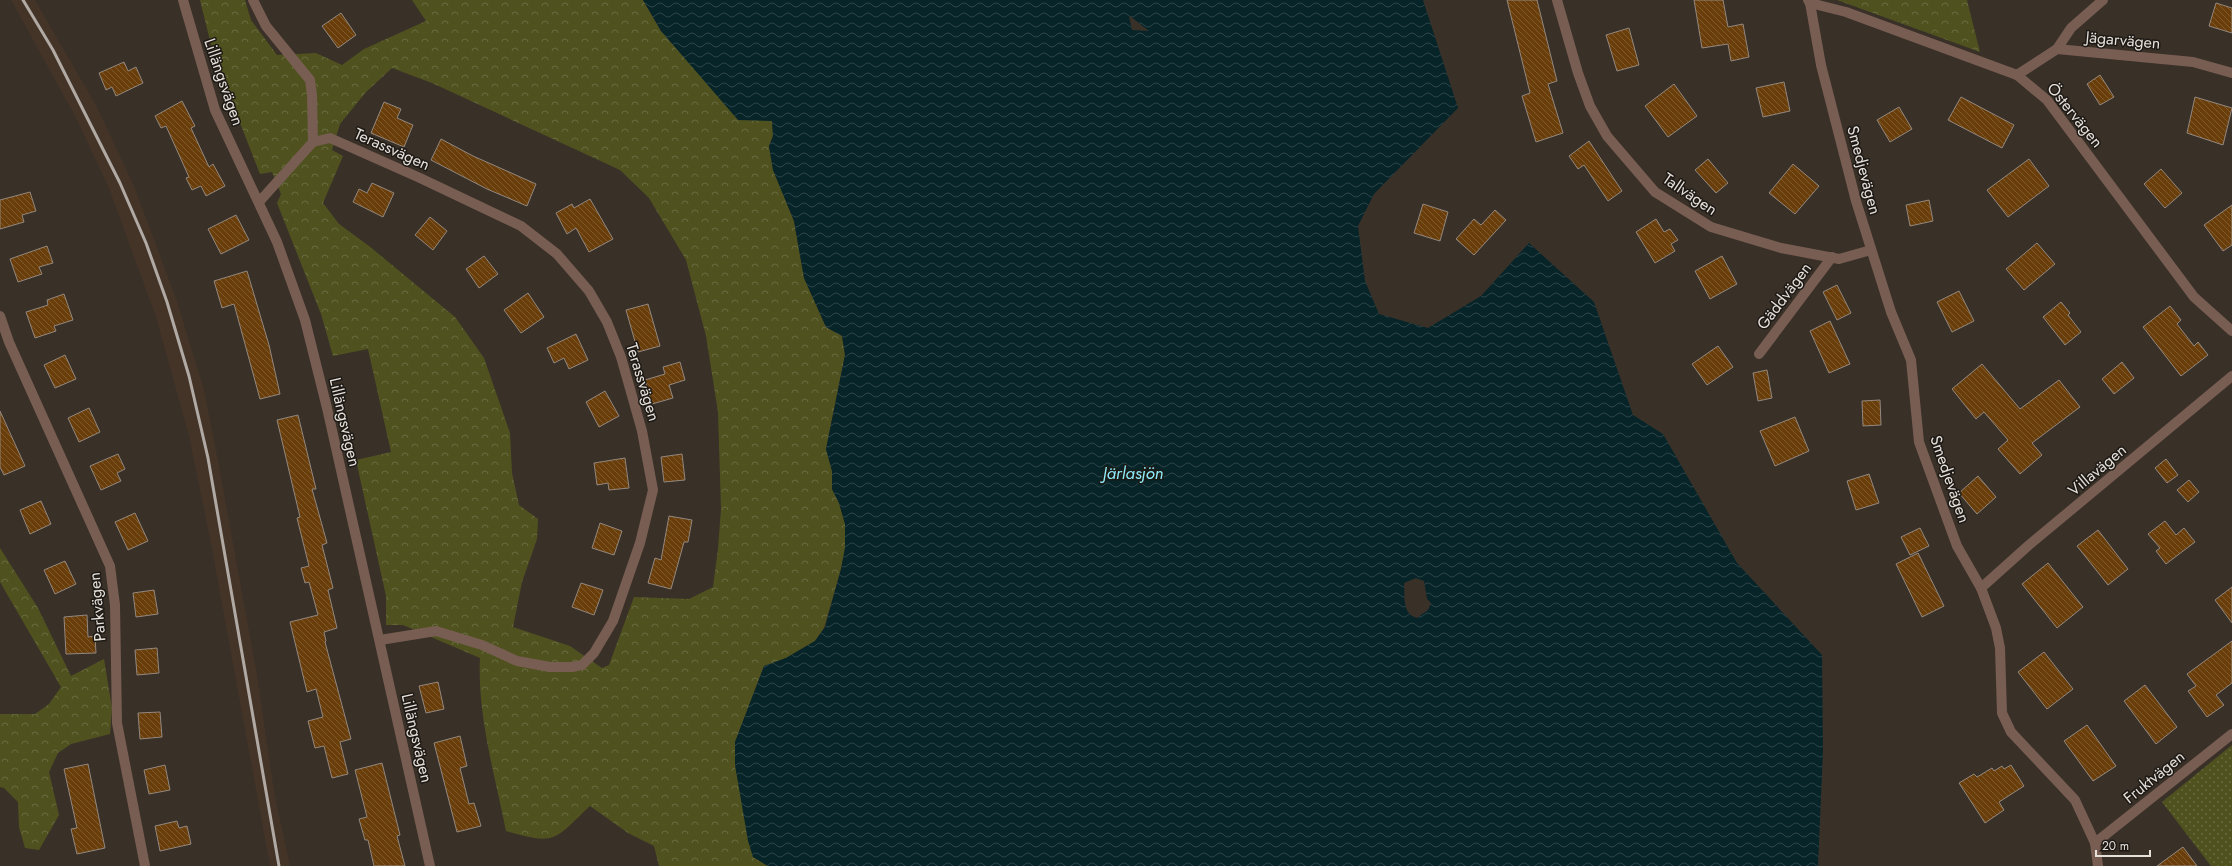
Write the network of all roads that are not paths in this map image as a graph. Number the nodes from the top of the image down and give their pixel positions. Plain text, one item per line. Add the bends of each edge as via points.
1 (183, 0) edge
2 (253, 0) edge
3 (1557, 0) edge
4 (2103, 0) edge
5 (1809, 2) edge
6 (2057, 49) junction
7 (2232, 73) edge
8 (2017, 75) junction
9 (313, 142) junction
10 (259, 202) junction
11 (1871, 250) junction
12 (1832, 257) junction
13 (0, 316) edge
14 (2232, 331) edge
15 (1759, 354) dead end
16 (2232, 376) edge
17 (1981, 588) junction
18 (380, 640) junction
19 (2232, 734) edge
20 (2095, 843) junction
21 (145, 866) edge
22 (430, 866) edge
23 (2098, 866) edge

1 - 10 street, Lillängsvägen via 215,110
2 - 9 street via 266,26 310,80
3 - 12 street, Tallvägen via 1590,106 1608,136 1655,192 1711,227 1782,248
4 - 6 street via 2071,28
5 - 8 street, Östervägen via 1846,12
5 - 11 street, Smedjevägen via 1821,65
6 - 7 street, Jägarvägen via 2193,62
6 - 8 street
8 - 14 street, Östervägen via 2047,100 2194,297
9 - 10 street
9 - 18 street, Terassvägen via 330,138 420,178 521,226 557,254 589,291 607,322 621,357 642,431 653,490 640,543 614,621 594,653 582,665 550,667 517,661 482,645 436,631
10 - 18 street, Lillängsvägen via 277,242 305,320
11 - 12 street, Tallvägen via 1839,259
11 - 17 street, Smedjevägen via 1891,312 1912,360 1919,442 1958,546
12 - 15 street, Gäddvägen
13 - 21 street, Parkvägen via 9,342 110,566 115,605 117,723
16 - 17 street, Villavägen
17 - 20 street, Smedjevägen via 1996,628 2000,648 2002,713 2011,732 2075,800
18 - 22 street, Lillängsvägen
19 - 20 street, Fruktvägen
20 - 23 street, Smedjevägen

